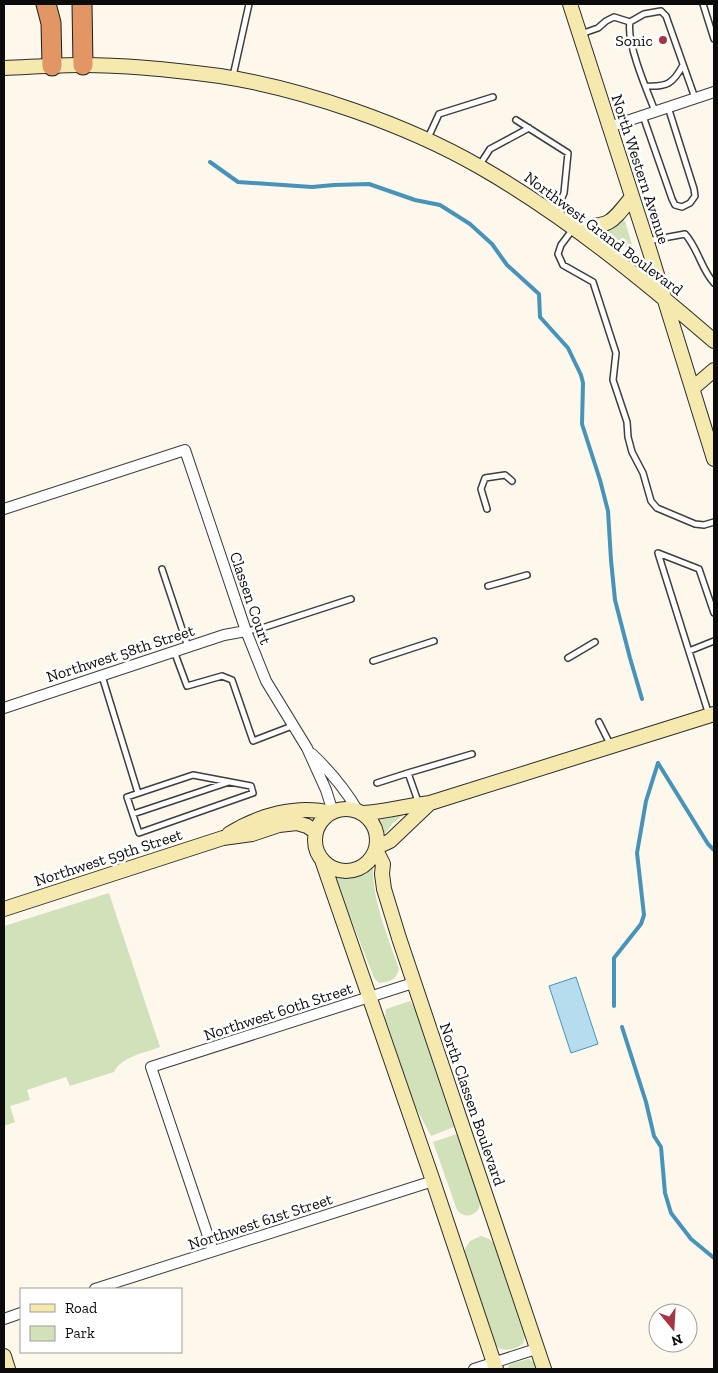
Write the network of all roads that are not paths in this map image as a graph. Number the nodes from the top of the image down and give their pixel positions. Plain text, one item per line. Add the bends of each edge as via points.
1 (46, 4) edge
2 (82, 4) edge
3 (249, 4) edge
4 (570, 4) edge
5 (703, 4) edge
6 (630, 22) junction
7 (580, 34) junction
8 (714, 39) edge
9 (83, 65) junction
10 (683, 65) junction
11 (52, 66) junction
12 (4, 68) edge
13 (232, 78) junction
14 (646, 86) junction
15 (714, 92) edge
16 (493, 97) dead end
17 (695, 99) junction
18 (668, 108) junction
19 (655, 112) junction
20 (643, 116) junction
21 (516, 120) dead end
22 (609, 127) junction
23 (529, 128) junction
24 (427, 140) junction
25 (479, 166) junction
26 (632, 196) junction
27 (554, 215) junction
28 (574, 228) junction
29 (647, 242) junction
30 (714, 283) edge
31 (664, 299) junction
32 (714, 340) edge
33 (714, 370) edge
34 (693, 388) junction
35 (713, 450) edge
36 (512, 481) dead end
37 (4, 509) edge
38 (487, 509) dead end
39 (714, 522) edge
40 (162, 569) dead end
41 (527, 575) dead end
42 (488, 586) dead end
43 (351, 599) dead end
44 (714, 613) edge
45 (246, 631) junction
46 (434, 640) dead end
47 (595, 642) dead end
48 (714, 642) edge
49 (188, 647) junction
50 (689, 650) junction
51 (174, 651) junction
52 (568, 658) dead end
53 (373, 661) dead end
54 (102, 675) junction
55 (4, 708) edge
56 (712, 714) edge
57 (599, 722) dead end
58 (292, 726) junction
59 (611, 746) junction
60 (307, 748) junction
61 (472, 754) dead end
62 (408, 773) junction
63 (229, 782) junction
64 (377, 783) dead end
65 (138, 793) junction
66 (425, 804) junction
67 (332, 812) junction
68 (360, 812) junction
69 (133, 814) junction
70 (316, 832) junction
71 (223, 838) junction
72 (376, 848) junction
73 (322, 860) junction
74 (4, 909) edge
75 (413, 983) junction
76 (370, 998) junction
77 (433, 1180) junction
78 (213, 1251) junction
79 (98, 1288) edge
80 (20, 1313) edge
81 (4, 1319) edge
82 (536, 1348) junction
83 (4, 1356) edge
84 (495, 1366) edge
85 (8, 1369) edge
86 (474, 1369) edge
87 (544, 1369) edge

1 - 11 highway via 52,23
2 - 9 highway
3 - 13 lane
4 - 7 main road, North Western Avenue
5 - 8 lane
6 - 7 lane via 614,17 598,28
6 - 10 lane via 644,14 661,11 666,16
6 - 14 lane via 628,30
7 - 22 main road, North Western Avenue
9 - 11 main road, Northwest Grand Boulevard
9 - 13 main road, Northwest Grand Boulevard via 161,69
10 - 14 lane via 666,85
10 - 17 lane
11 - 12 main road, Northwest Grand Boulevard
13 - 24 main road, Northwest Grand Boulevard via 334,105
14 - 19 lane
15 - 17 street
16 - 24 lane via 439,114
17 - 18 street
18 - 19 street
18 - 20 lane via 695,196 682,207 675,205 672,199
19 - 20 street
20 - 22 street
21 - 23 lane
22 - 26 main road, North Western Avenue
23 - 25 lane via 490,149
23 - 27 lane via 568,153 564,193
24 - 25 main road, Northwest Grand Boulevard
25 - 27 main road, Northwest Grand Boulevard
26 - 28 main road via 609,223
26 - 29 main road, North Western Avenue
27 - 28 main road, Northwest Grand Boulevard
28 - 31 main road, Northwest Grand Boulevard
28 - 39 lane via 558,254 563,265 594,282 616,353 613,380 627,422 632,452 652,501 657,508 695,524
29 - 30 lane via 685,234
29 - 31 main road, North Western Avenue
31 - 32 main road, Northwest Grand Boulevard
31 - 34 main road, North Western Avenue
33 - 34 main road
34 - 35 main road, North Western Avenue
36 - 38 lane via 505,476 485,478 481,489
37 - 45 street, Classen Court via 185,450
40 - 49 lane
41 - 42 lane
43 - 45 lane
44 - 50 lane via 699,569 658,553
45 - 49 street, Northwest 58th Street via 224,634
45 - 58 street, Classen Court via 266,681
46 - 53 lane
47 - 52 lane
48 - 50 lane
49 - 51 street, Northwest 58th Street
50 - 56 lane
51 - 54 street, Northwest 58th Street
51 - 58 lane via 187,686 222,676 232,680 253,741
54 - 55 street, Northwest 58th Street
54 - 65 lane
56 - 59 main road
57 - 59 lane
58 - 60 street, Classen Court
59 - 66 main road
60 - 67 street, Classen Court
60 - 68 street, Classen Court via 332,774
61 - 62 lane
62 - 64 lane
62 - 66 lane
63 - 65 lane via 193,775
63 - 69 lane
63 - 69 lane via 251,786 253,793 139,833
65 - 69 lane via 127,797
66 - 68 main road via 385,812
66 - 72 main road via 390,841
67 - 68 main road via 347,808
67 - 70 main road via 321,821
67 - 71 main road, Northwest 59th Street via 317,809 284,812 245,824
68 - 72 main road, North Classen Boulevard via 374,826
70 - 71 main road, Northwest 59th Street via 297,822
70 - 73 main road via 316,847
71 - 74 main road, Northwest 59th Street
72 - 73 main road via 367,863 352,870 336,869
72 - 75 main road, North Classen Boulevard via 383,864 384,889
73 - 76 main road
75 - 76 street, Northwest 60th Street
75 - 82 main road, North Classen Boulevard
76 - 77 main road
76 - 78 street, Northwest 60th Street via 151,1067
77 - 78 street, Northwest 61st Street
77 - 84 main road
78 - 79 street, Northwest 61st Street
80 - 81 street
82 - 84 street
82 - 87 main road, North Classen Boulevard
83 - 85 main road
84 - 86 street

